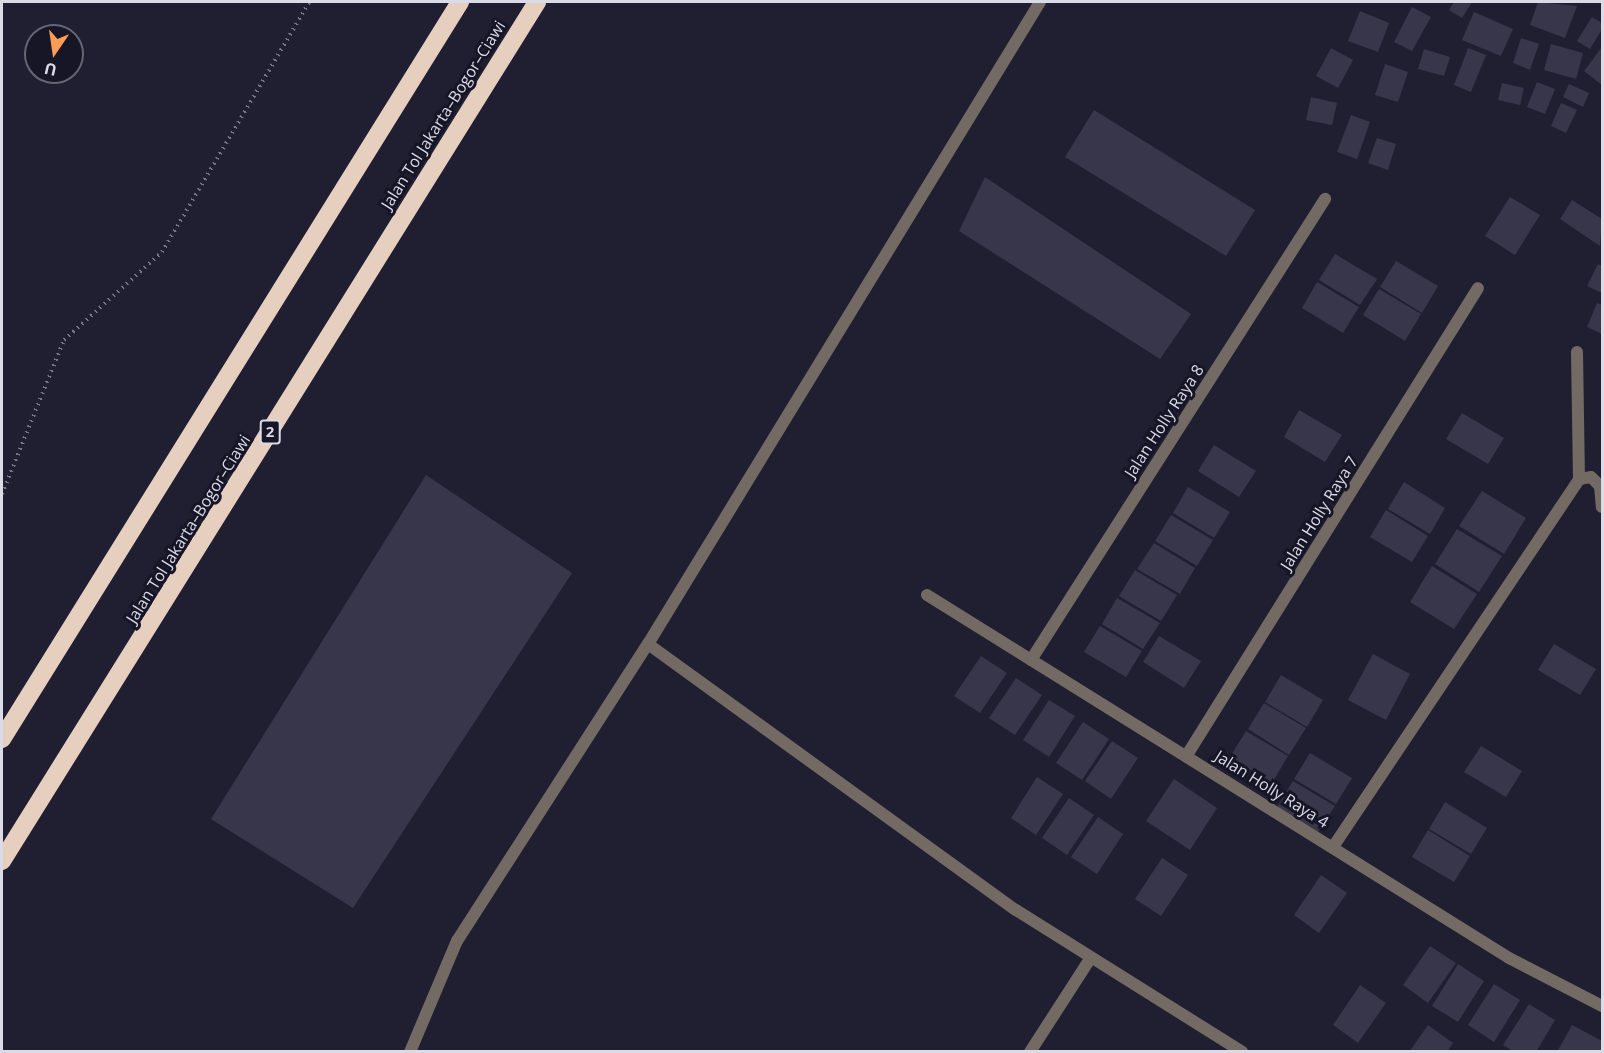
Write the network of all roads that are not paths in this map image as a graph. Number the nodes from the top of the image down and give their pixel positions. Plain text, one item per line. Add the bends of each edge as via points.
1 (460, 2) edge
2 (537, 2) edge
3 (1040, 2) edge
4 (1325, 200) dead end
5 (1478, 288) dead end
6 (1577, 352) dead end
7 (1580, 479) junction
8 (1602, 507) edge
9 (927, 595) dead end
10 (648, 644) junction
11 (1031, 660) junction
12 (2, 739) edge
13 (1187, 755) junction
14 (1333, 848) junction
15 (2, 861) edge
16 (1090, 959) junction
17 (1602, 1006) edge
18 (410, 1052) edge
19 (1030, 1052) edge
20 (1242, 1052) edge

1 - 12 highway
2 - 15 highway, Jalan Tol Jakarta–Bogor–Ciawi / 2
3 - 10 street
4 - 11 street, Jalan Holly Raya 8
5 - 13 street, Jalan Holly Raya 7
6 - 7 street
7 - 8 street via 1591,477 1600,486
7 - 14 street
9 - 11 street, Jalan Holly Raya 4
10 - 16 street
10 - 18 street via 457,941
11 - 13 street, Jalan Holly Raya 4
13 - 14 street, Jalan Holly Raya 4
14 - 17 street, Jalan Holly Raya 4 via 1509,958
16 - 19 street
16 - 20 street

